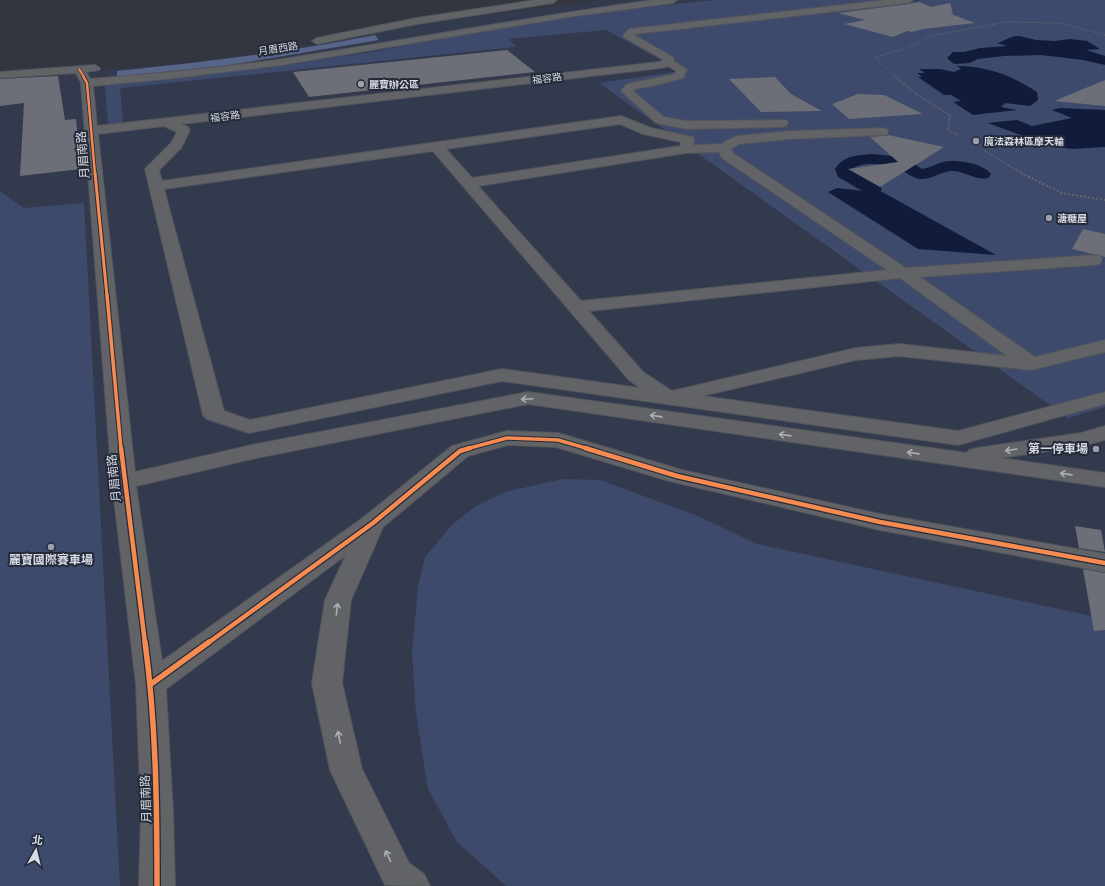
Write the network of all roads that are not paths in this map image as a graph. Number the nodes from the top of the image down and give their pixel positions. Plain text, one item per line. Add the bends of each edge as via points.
1 (553, 0) edge
2 (673, 0) edge
3 (909, 0) edge
4 (789, 4) dead end
5 (775, 16) junction
6 (307, 43) dead end
7 (669, 62) junction
8 (103, 68) dead end
9 (0, 75) edge
10 (83, 76) junction
11 (660, 120) junction
12 (167, 122) junction
13 (782, 123) dead end
14 (628, 124) junction
15 (91, 131) junction
16 (882, 132) dead end
17 (436, 146) junction
18 (724, 148) junction
19 (686, 149) junction
20 (469, 184) junction
21 (156, 186) junction
22 (1094, 260) dead end
23 (904, 273) junction
24 (576, 307) junction
25 (1105, 346) edge
26 (1031, 364) junction
27 (669, 398) junction
28 (1105, 398) edge
29 (1105, 433) edge
30 (952, 458) junction
31 (1105, 480) edge
32 (124, 482) junction
33 (373, 523) junction
34 (1105, 563) edge
35 (151, 684) junction
36 (157, 886) edge
37 (412, 886) edge

1 - 6 street, 月眉西路 via 418,20
2 - 10 street via 568,14 282,62 166,76
3 - 5 street
4 - 5 street via 775,10
5 - 7 street via 632,31 628,36 669,59
7 - 11 street via 682,70 679,76 631,86 627,91
7 - 12 street, 福容路 via 661,65
8 - 10 street
9 - 10 street
10 - 15 street, 月眉南路
11 - 13 street via 687,125
11 - 14 street
12 - 15 street, 福容路
12 - 21 street via 184,130 176,145 152,169
14 - 17 street via 621,120
14 - 19 street via 688,140
15 - 32 street, 月眉南路
16 - 18 street via 790,135 736,140
17 - 20 street
17 - 21 street
18 - 19 street
18 - 23 street via 727,154
19 - 20 street
20 - 24 street
21 - 27 street via 214,415 249,427 502,375
22 - 23 street
23 - 24 street
23 - 26 street
24 - 27 street via 636,376
25 - 26 street
26 - 27 street via 900,350 856,354
27 - 28 street via 958,438
29 -> 30 street via 1082,439
31 -> 30 street
30 -> 32 street via 528,398 252,452
32 - 35 street, 月眉南路
33 - 34 street via 460,451 507,438 558,440 677,476 880,522
33 - 35 street
37 -> 33 street via 397,874 346,770 327,683 338,600
35 - 36 street, 月眉南路 via 157,812

